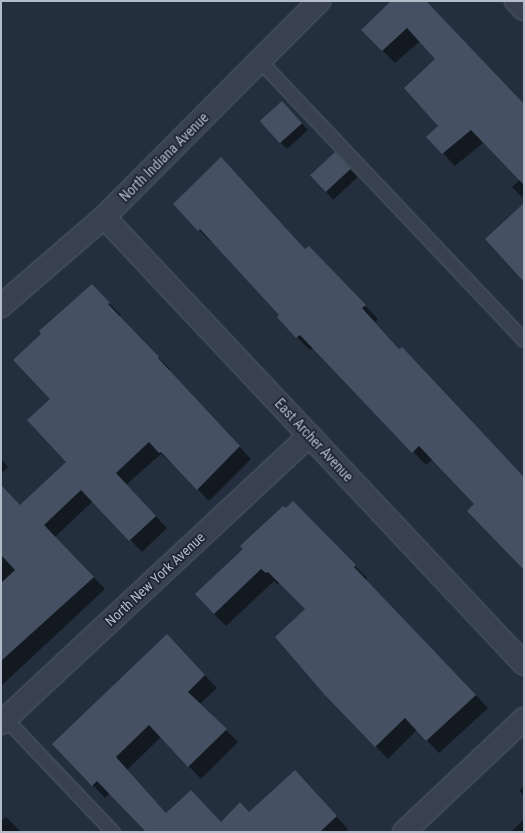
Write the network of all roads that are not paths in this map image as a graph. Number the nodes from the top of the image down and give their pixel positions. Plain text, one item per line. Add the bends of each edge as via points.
1 (319, 1) edge
2 (516, 1) edge
3 (524, 9) edge
4 (260, 61) junction
5 (104, 217) junction
6 (1, 306) edge
7 (524, 340) edge
8 (310, 435) junction
9 (524, 664) edge
10 (3, 718) edge
11 (524, 719) edge
12 (113, 832) edge
13 (404, 832) edge

1 - 4 street, North Indiana Avenue
2 - 3 street
4 - 5 street, North Indiana Avenue
4 - 7 lane
5 - 6 street, North Indiana Avenue
5 - 8 street, East Archer Avenue
8 - 9 street, East Archer Avenue
8 - 10 street, North New York Avenue
10 - 12 lane
11 - 13 street

